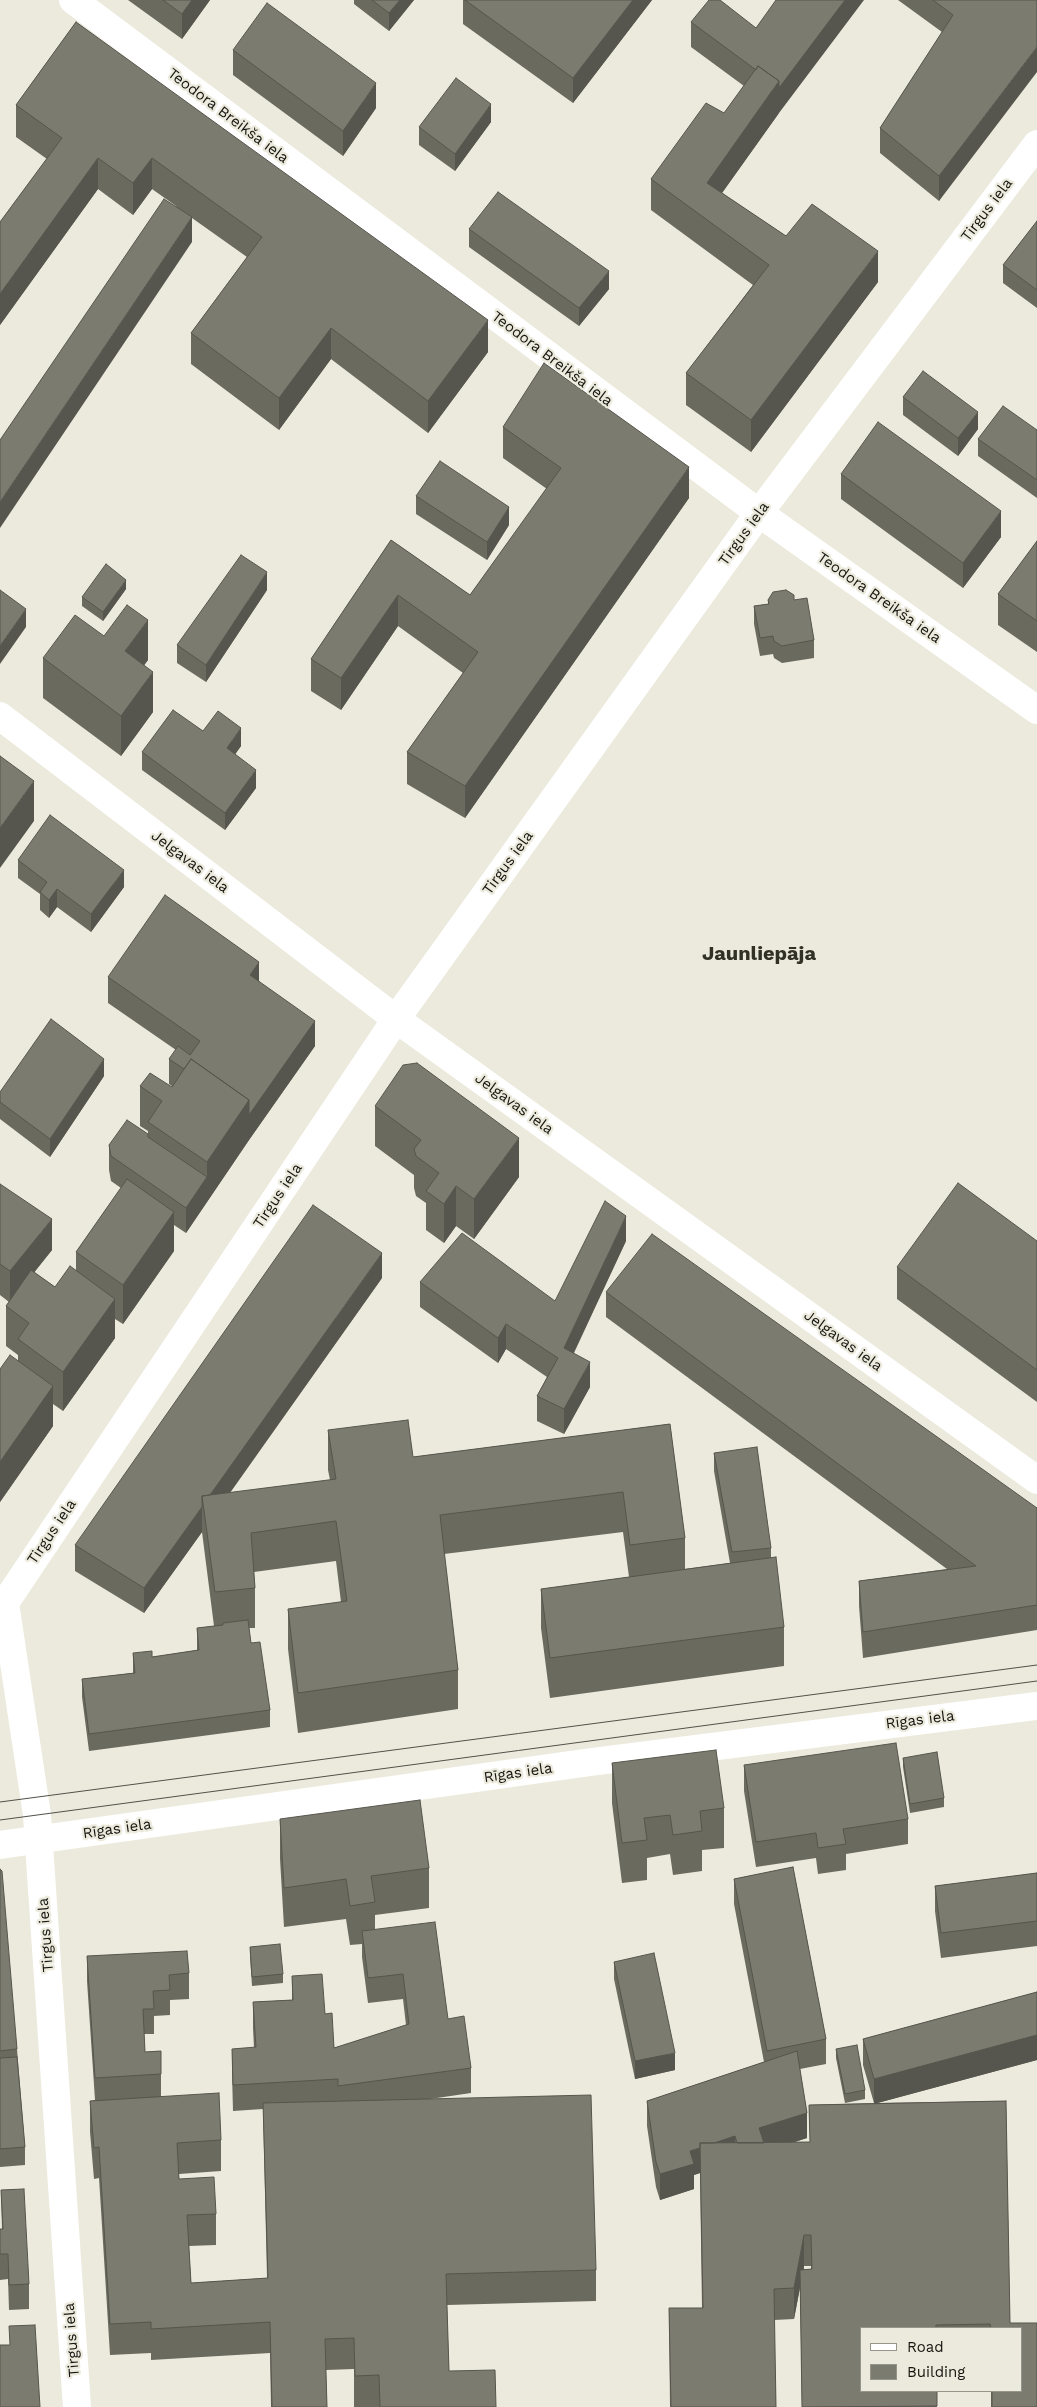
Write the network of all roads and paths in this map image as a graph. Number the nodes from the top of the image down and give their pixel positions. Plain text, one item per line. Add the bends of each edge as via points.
1 (73, 0) edge
2 (1037, 144) edge
3 (759, 513) junction
4 (1037, 710) edge
5 (0, 716) edge
6 (396, 1020) junction
7 (1037, 1480) edge
8 (2, 1602) edge
9 (1037, 1706) edge
10 (39, 1840) junction
11 (0, 1845) edge
12 (77, 2407) edge

1 - 3 street, Teodora Breikša iela
2 - 3 street, Tirgus iela
3 - 4 street, Teodora Breikša iela
3 - 6 street, Tirgus iela
5 - 6 street, Jelgavas iela
6 - 7 street, Jelgavas iela
6 - 8 street, Tirgus iela
8 - 10 street, Tirgus iela
9 - 10 street, Rīgas iela via 591,1762
10 - 11 street, Rīgas iela
10 - 12 street, Tirgus iela

